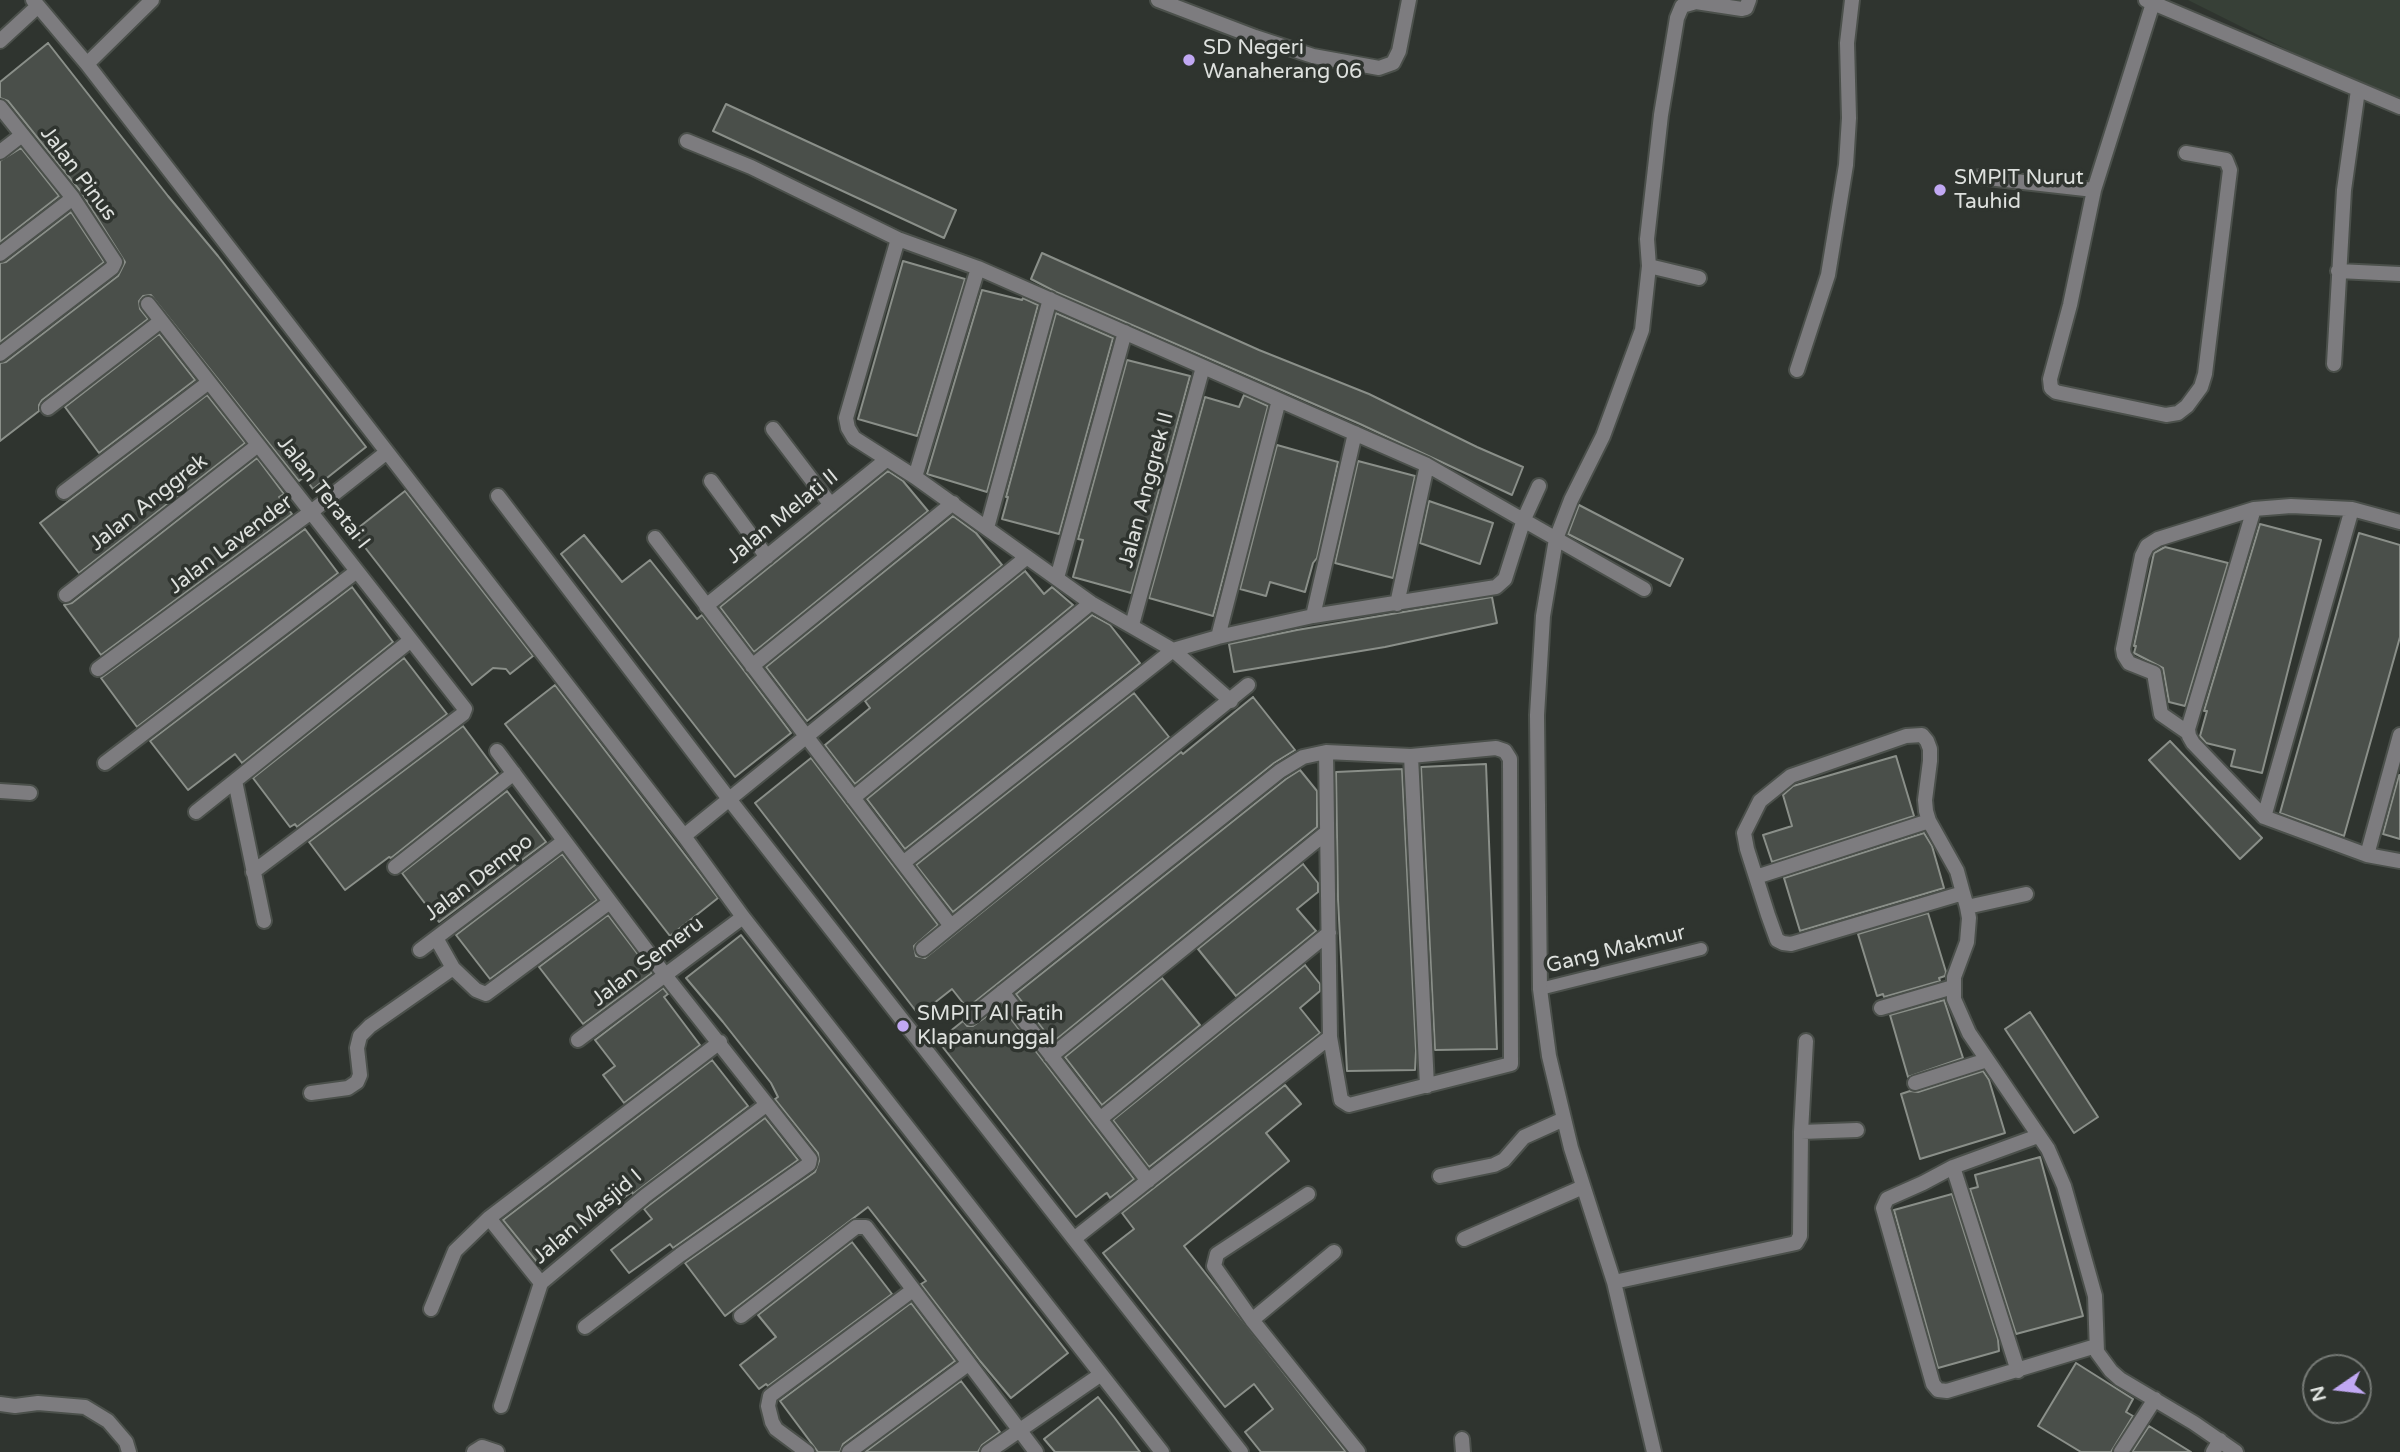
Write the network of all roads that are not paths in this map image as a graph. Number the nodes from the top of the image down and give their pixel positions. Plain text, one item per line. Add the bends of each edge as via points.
1 (152, 0) edge
2 (1158, 0) edge
3 (1409, 0) edge
4 (1749, 0) edge
5 (1852, 0) edge
6 (2149, 1) edge
7 (35, 3) edge
8 (0, 41) edge
9 (87, 64) junction
10 (2358, 90) junction
11 (0, 107) edge
12 (2400, 107) edge
13 (22, 135) junction
14 (687, 141) dead end
15 (0, 152) edge
16 (2186, 153) dead end
17 (1979, 177) dead end
18 (2094, 190) junction
19 (73, 198) junction
20 (898, 239) junction
21 (0, 254) edge
22 (1649, 265) junction
23 (978, 268) junction
24 (2338, 271) junction
25 (2400, 274) edge
26 (1699, 278) dead end
27 (1050, 299) junction
28 (148, 304) dead end
29 (161, 321) junction
30 (1125, 332) junction
31 (0, 354) edge
32 (2334, 364) dead end
33 (1203, 367) junction
34 (1797, 370) dead end
35 (209, 382) junction
36 (1279, 400) junction
37 (48, 408) dead end
38 (773, 429) dead end
39 (1355, 433) junction
40 (258, 445) junction
41 (387, 452) junction
42 (886, 460) junction
43 (1427, 465) junction
44 (915, 477) junction
45 (711, 481) dead end
46 (1539, 486) dead end
47 (64, 492) dead end
48 (498, 496) dead end
49 (953, 503) junction
50 (831, 505) junction
51 (2254, 509) junction
52 (2352, 509) junction
53 (311, 512) junction
54 (1524, 519) junction
55 (2400, 522) edge
56 (987, 528) junction
57 (654, 538) dead end
58 (1556, 539) junction
59 (768, 557) junction
60 (1027, 557) junction
61 (358, 571) junction
62 (1058, 578) junction
63 (1644, 589) dead end
64 (66, 595) dead end
65 (1091, 603) junction
66 (1397, 604) junction
67 (706, 606) junction
68 (1313, 616) junction
69 (1132, 625) junction
70 (1218, 637) junction
71 (411, 640) junction
72 (1173, 650) junction
73 (752, 666) junction
74 (98, 669) dead end
75 (1248, 685) dead end
76 (1231, 701) junction
77 (2188, 732) junction
78 (2400, 735) edge
79 (806, 737) junction
80 (497, 751) dead end
81 (1326, 752) junction
82 (1411, 756) junction
83 (105, 762) dead end
84 (514, 773) junction
85 (235, 781) junction
86 (0, 791) edge
87 (30, 793) dead end
88 (853, 798) junction
89 (729, 799) junction
90 (197, 812) dead end
91 (2264, 817) junction
92 (1929, 821) junction
93 (689, 831) junction
94 (1327, 832) junction
95 (564, 841) junction
96 (2367, 855) junction
97 (2400, 861) edge
98 (903, 863) junction
99 (395, 867) dead end
100 (253, 872) junction
101 (1756, 877) junction
102 (2026, 894) dead end
103 (1965, 900) junction
104 (610, 902) junction
105 (743, 917) junction
106 (264, 921) dead end
107 (951, 926) junction
108 (1329, 933) junction
109 (436, 938) junction
110 (923, 949) dead end
111 (1701, 949) dead end
112 (420, 950) dead end
113 (453, 968) junction
114 (665, 975) junction
115 (1953, 987) junction
116 (1540, 989) junction
117 (1002, 992) junction
118 (1881, 1008) dead end
119 (971, 1017) dead end
120 (1330, 1037) junction
121 (578, 1040) dead end
122 (1806, 1041) dead end
123 (719, 1042) junction
124 (1051, 1056) junction
125 (1987, 1060) junction
126 (1914, 1083) dead end
127 (1427, 1086) junction
128 (311, 1093) dead end
129 (766, 1105) junction
130 (1100, 1119) junction
131 (1564, 1119) junction
132 (1857, 1130) dead end
133 (1801, 1132) junction
134 (2038, 1136) junction
135 (1953, 1167) junction
136 (1440, 1176) dead end
137 (1148, 1181) junction
138 (1583, 1187) junction
139 (1308, 1194) dead end
140 (489, 1219) junction
141 (1075, 1238) junction
142 (1464, 1239) dead end
143 (1334, 1252) dead end
144 (1614, 1282) junction
145 (541, 1283) junction
146 (913, 1290) junction
147 (431, 1309) dead end
148 (741, 1316) dead end
149 (1252, 1320) junction
150 (585, 1327) dead end
151 (2096, 1346) junction
152 (968, 1364) junction
153 (2018, 1371) junction
154 (1100, 1375) junction
155 (2155, 1399) junction
156 (0, 1404) edge
157 (501, 1406) dead end
158 (1019, 1429) junction
159 (2216, 1446) edge
160 (478, 1449) edge
161 (130, 1452) edge
162 (497, 1452) edge
163 (807, 1452) edge
164 (849, 1452) edge
165 (988, 1452) edge
166 (1036, 1452) edge
167 (1162, 1452) edge
168 (1241, 1452) edge
169 (1358, 1452) edge
170 (1654, 1452) edge
171 (2121, 1452) edge
172 (2236, 1452) edge

1 - 9 street
2 - 3 street via 1314,56 1379,68 1392,63 1399,51
4 - 22 street via 1742,9 1696,2 1682,6 1677,18 1661,115 1647,239
5 - 34 street via 1846,165 1828,275
6 - 10 street
6 - 18 street
7 - 8 street
7 - 9 street
9 - 41 street
10 - 12 street
10 - 24 street
11 - 13 street, Jalan Pinus
13 - 15 street
13 - 19 street, Jalan Pinus
14 - 20 street
16 - 18 street via 2226,160 2230,170 2205,374 2201,387 2178,413 2166,415 2051,388
17 - 18 street
19 - 21 street
19 - 31 street, Jalan Pinus via 115,262
20 - 23 street
20 - 42 street via 846,418 854,438
22 - 26 street
22 - 58 street via 1642,330 1603,436
23 - 27 street
23 - 44 street
24 - 25 street
24 - 32 street
27 - 30 street
27 - 56 street
28 - 29 street, Jalan Teratai I
29 - 35 street, Jalan Teratai I
29 - 37 street
30 - 33 street
30 - 62 street
33 - 36 street
33 - 69 street, Jalan Anggrek II
35 - 40 street, Jalan Teratai I
35 - 47 street
36 - 39 street
36 - 70 street
38 - 50 street
39 - 43 street
39 - 68 street
40 - 53 street, Jalan Teratai I
40 - 64 street, Jalan Anggrek
41 - 53 street, Jalan Lavender
41 - 93 street
42 - 44 street
42 - 50 street, Jalan Melati II
43 - 54 street
43 - 66 street
44 - 49 street
45 - 59 street
46 - 54 street
48 - 89 street
49 - 56 street
49 - 73 street
50 - 59 street, Jalan Melati II
51 - 52 street
51 - 77 street
51 - 77 street via 2158,539 2142,556 2124,655 2129,663 2154,674 2161,714
52 - 55 street
52 - 91 street
53 - 61 street, Jalan Teratai I
53 - 74 street, Jalan Lavender
54 - 58 street
54 - 66 street via 1501,584
56 - 60 street
57 - 67 street
58 - 63 street
58 - 116 street via 1543,616 1537,715
59 - 67 street, Jalan Melati II
60 - 62 street
60 - 79 street
61 - 71 street, Jalan Teratai I
61 - 83 street
62 - 65 street
65 - 69 street
65 - 88 street
66 - 68 street
67 - 73 street
68 - 70 street
69 - 72 street
70 - 72 street
71 - 85 street
71 - 100 street, Jalan Teratai I via 465,709 463,714
72 - 76 street
72 - 98 street
73 - 79 street
75 - 76 street
76 - 107 street
77 - 91 street via 2193,743
78 - 96 street
79 - 88 street
79 - 89 street
80 - 84 street
81 - 82 street
81 - 94 street
81 - 117 street via 1303,757 1280,771
82 - 127 street
82 - 127 street via 1496,748 1510,759 1513,1060 1508,1066
84 - 95 street
84 - 99 street
85 - 90 street
85 - 100 street
86 - 87 street
88 - 98 street
89 - 93 street
89 - 141 street
91 - 96 street
92 - 101 street
92 - 101 street via 1925,800 1930,749 1922,735 1906,736 1791,776 1760,802 1744,833
92 - 103 street via 1951,858
93 - 105 street
94 - 108 street
94 - 124 street
95 - 104 street
95 - 109 street, Jalan Dempo
96 - 97 street
98 - 107 street
100 - 106 street
101 - 103 street via 1777,940 1791,944
102 - 103 street
103 - 115 street via 1967,942
104 - 113 street via 486,994
104 - 114 street
105 - 114 street, Jalan Semeru
105 - 154 street
107 - 110 street
108 - 120 street
108 - 130 street
109 - 112 street, Jalan Dempo
109 - 113 street
111 - 116 lane, Gang Makmur
113 - 128 street via 360,1036 357,1082 348,1088
114 - 121 street, Jalan Semeru
114 - 123 street
115 - 118 street
115 - 125 street via 1962,1020
116 - 131 street
117 - 119 street
117 - 124 street
120 - 127 street via 1343,1103
120 - 137 street
122 - 133 street
123 - 129 street
123 - 140 street
124 - 130 street
125 - 126 street
125 - 134 street
129 - 145 street, Jalan Masjid I via 645,1196
129 - 150 street via 809,1156 809,1164
130 - 137 street
131 - 136 street via 1524,1137 1494,1165
131 - 138 street
132 - 133 street
133 - 144 street via 1800,1236 1796,1242
134 - 135 street
134 - 151 street via 2064,1186 2082,1242 2095,1296
135 - 153 street
135 - 153 street via 1887,1199 1883,1208 1933,1384 1947,1391
137 - 141 street
138 - 142 street
138 - 144 street
139 - 149 street via 1214,1259 1217,1272
140 - 145 street
140 - 147 street via 455,1251
141 - 168 street
143 - 149 street
144 - 170 street
145 - 157 street, Jalan Masjid I
146 - 148 street via 866,1227 858,1226
146 - 152 street
146 - 163 street via 771,1396 768,1406 776,1429
149 - 169 street
151 - 153 street
151 - 155 street via 2111,1371
152 - 158 street
152 - 164 street
154 - 158 street
154 - 167 street
155 - 159 street
155 - 171 street
156 - 161 street via 85,1407 108,1421
158 - 165 street
158 - 166 street
159 - 172 street
160 - 162 street

